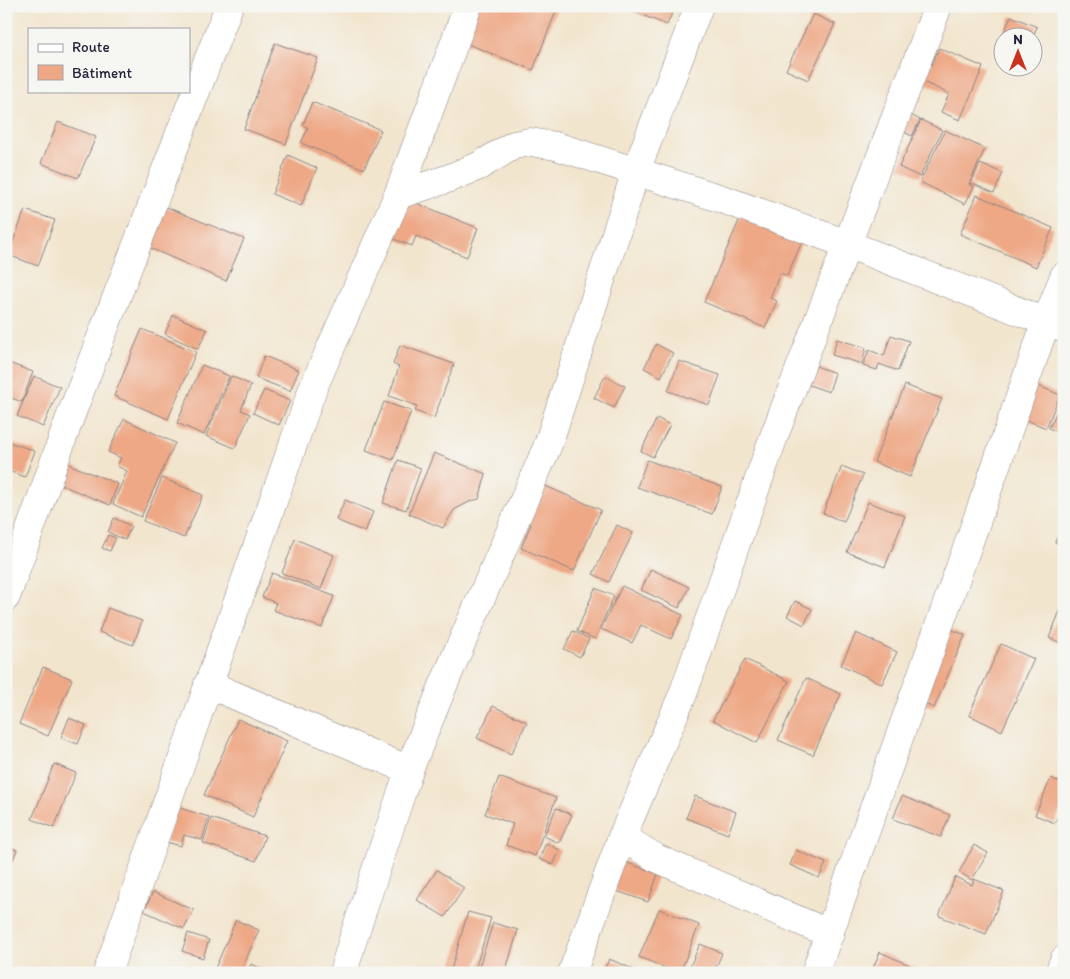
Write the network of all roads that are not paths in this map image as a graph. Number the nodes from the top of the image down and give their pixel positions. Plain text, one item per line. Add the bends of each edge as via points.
1 (229, 6) edge
2 (468, 6) edge
3 (699, 6) edge
4 (938, 6) edge
5 (636, 171) junction
6 (398, 195) junction
7 (847, 244) junction
8 (1064, 276) edge
9 (1055, 325) edge
10 (6, 597) edge
11 (208, 684) junction
12 (408, 770) junction
13 (622, 838) junction
14 (830, 934) junction
15 (1064, 960) edge
16 (107, 973) edge
17 (343, 973) edge
18 (572, 973) edge
19 (815, 973) edge
20 (1059, 973) edge

1 - 10 street via 74,406
2 - 6 street
3 - 5 street
4 - 7 street
5 - 6 street via 556,146 530,142 514,145 479,166 448,179
5 - 7 street
5 - 12 street via 548,445
6 - 11 street via 313,388
7 - 9 street
7 - 13 street via 682,694
8 - 9 street
9 - 14 street via 990,486
11 - 12 street
11 - 16 street
12 - 17 street
13 - 14 street via 656,858
13 - 18 street
14 - 19 street
15 - 20 street

